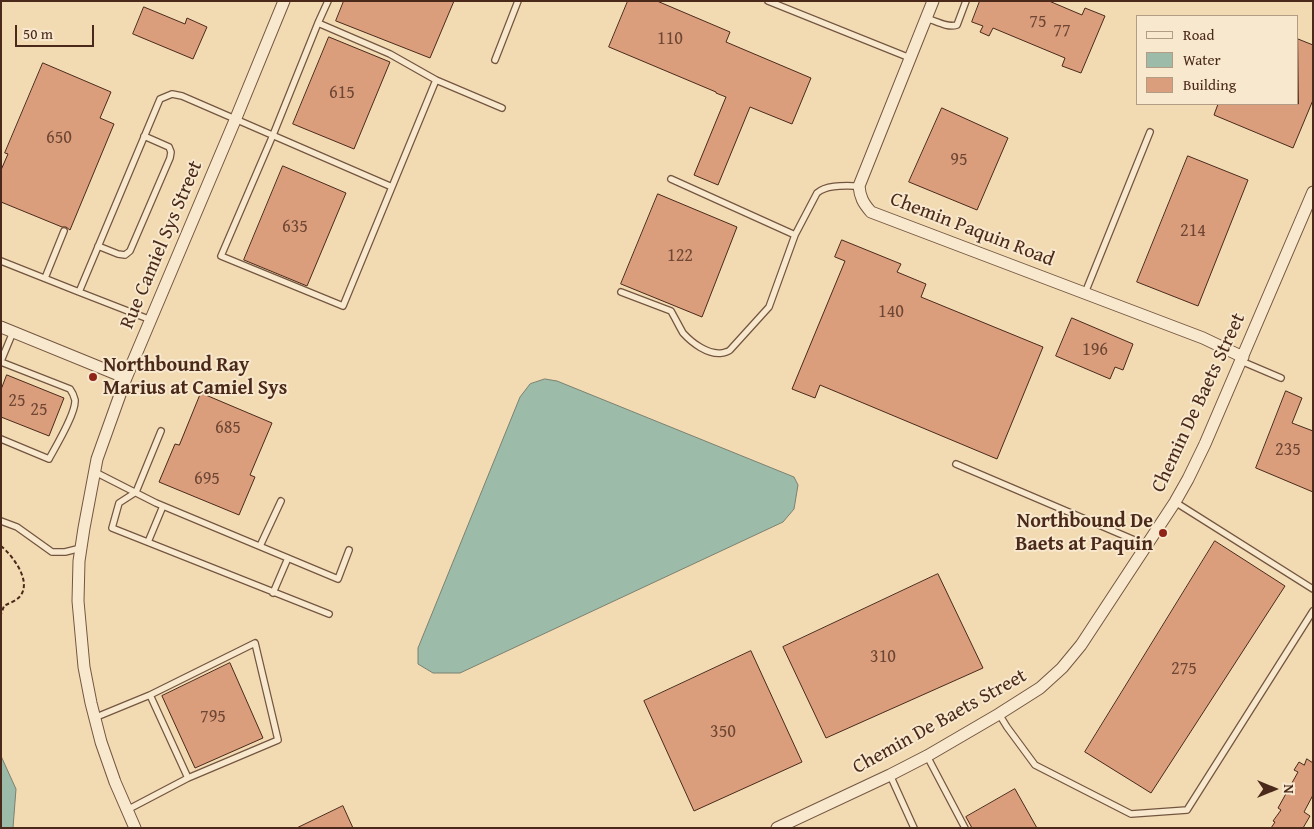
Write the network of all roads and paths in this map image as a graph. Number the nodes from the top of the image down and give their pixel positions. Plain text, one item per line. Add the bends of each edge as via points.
1 (284, 1) edge
2 (328, 1) edge
3 (518, 1) edge
4 (768, 1) edge
5 (933, 1) edge
6 (966, 1) edge
7 (926, 18) junction
8 (318, 23) junction
9 (910, 58) junction
10 (495, 60) dead end
11 (436, 80) junction
12 (502, 108) dead end
13 (236, 118) junction
14 (1150, 132) dead end
15 (274, 135) junction
16 (144, 136) junction
17 (671, 180) dead end
18 (859, 186) junction
19 (392, 187) junction
20 (1313, 192) edge
21 (64, 231) dead end
22 (794, 236) junction
23 (98, 246) junction
24 (1, 260) edge
25 (45, 278) junction
26 (79, 292) junction
27 (621, 292) dead end
28 (1085, 293) junction
29 (151, 320) junction
30 (1, 327) edge
31 (13, 332) junction
32 (1242, 359) junction
33 (1, 361) edge
34 (126, 378) junction
35 (1281, 378) dead end
36 (161, 431) dead end
37 (1, 439) edge
38 (956, 464) dead end
39 (95, 472) junction
40 (136, 492) junction
41 (281, 501) dead end
42 (1175, 502) junction
43 (162, 506) junction
44 (1, 520) edge
45 (148, 542) junction
46 (1146, 545) junction
47 (1, 546) edge
48 (260, 546) junction
49 (81, 548) junction
50 (349, 550) dead end
51 (288, 558) junction
52 (1313, 589) edge
53 (274, 592) junction
54 (1313, 611) edge
55 (1, 614) edge
56 (329, 614) dead end
57 (150, 694) junction
58 (999, 714) junction
59 (94, 718) junction
60 (927, 756) junction
61 (890, 775) junction
62 (188, 778) junction
63 (127, 811) junction
64 (135, 828) edge
65 (776, 828) edge
66 (914, 828) edge
67 (965, 828) edge

1 - 13 street, Rue Camiel Sys Street
2 - 8 lane
3 - 10 lane
4 - 9 lane
5 - 7 street
6 - 7 lane via 957,25 947,26
7 - 9 street
8 - 11 lane via 390,54
8 - 15 lane
9 - 18 street
11 - 12 lane
11 - 19 lane
13 - 15 lane
13 - 16 lane via 172,94 160,99
13 - 29 street, Rue Camiel Sys Street
14 - 28 lane
15 - 19 lane
15 - 19 lane via 222,256 343,306
16 - 23 lane
16 - 23 lane via 169,147 170,158 130,251 125,255 118,254
17 - 22 lane
18 - 22 lane via 822,189
18 - 28 street, Chemin Paquin Road via 860,196 871,212
20 - 32 street, Chemin De Baets Street
21 - 25 lane
22 - 27 lane via 769,307 730,350 722,353 702,348 690,340 672,311
23 - 26 lane
24 - 25 lane
25 - 26 lane
26 - 29 lane
28 - 32 street, Chemin Paquin Road via 1203,338
29 - 34 street, Rue Camiel Sys Street
30 - 31 street
31 - 33 lane
31 - 34 street
32 - 35 lane
32 - 42 street, Chemin De Baets Street via 1205,444
33 - 37 lane via 70,389 75,401 49,459
34 - 39 street, Rue Camiel Sys Street
36 - 40 lane
38 - 46 lane
39 - 40 lane
39 - 49 street, Rue Camiel Sys Street
40 - 43 lane
40 - 45 lane via 119,503 112,528
41 - 48 lane
42 - 46 street, Chemin De Baets Street
42 - 52 lane
43 - 45 lane
43 - 48 lane
44 - 49 lane via 52,552
45 - 53 lane
46 - 58 street, Chemin De Baets Street via 1081,645 1062,668 1040,688
47 - 55 path via 13,557 24,583 22,594 4,606
48 - 51 lane
49 - 59 street, Rue Camiel Sys Street via 78,601 84,667
50 - 51 lane via 338,579
51 - 53 lane
53 - 56 lane
54 - 58 lane via 1187,810 1131,814 1035,765
57 - 59 lane
57 - 62 lane
57 - 62 lane via 255,643 278,740
58 - 60 street, Chemin De Baets Street
59 - 63 street, Rue Camiel Sys Street
60 - 61 street, Chemin De Baets Street
60 - 67 lane
61 - 65 street, Chemin De Baets Street
61 - 66 lane
62 - 63 lane
63 - 64 street, Rue Camiel Sys Street

